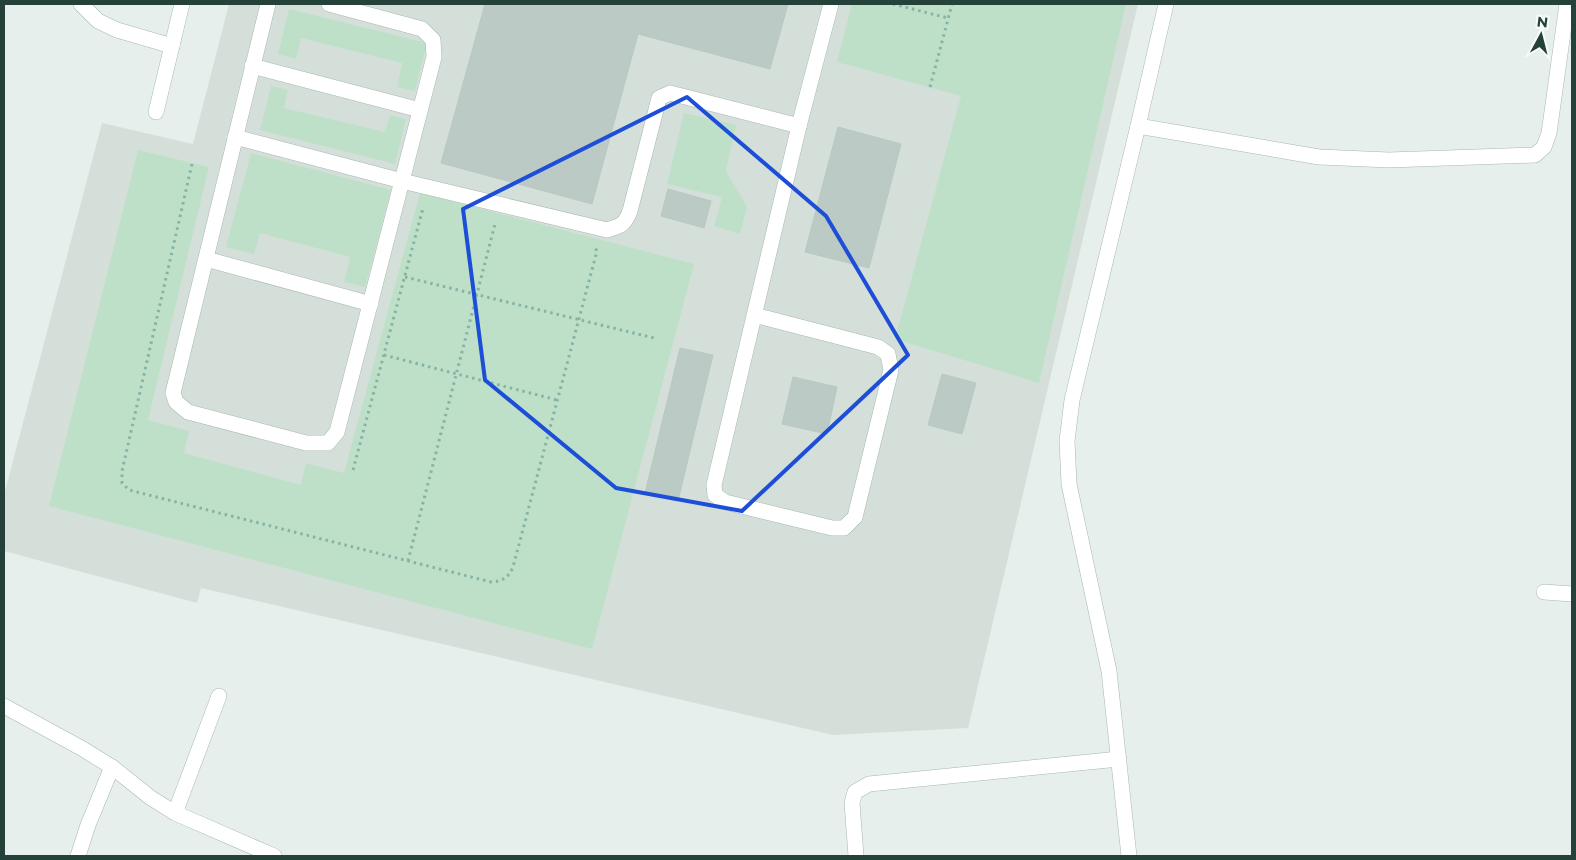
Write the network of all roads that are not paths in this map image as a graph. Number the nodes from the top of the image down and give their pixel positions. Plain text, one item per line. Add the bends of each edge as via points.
1 (80, 4) edge
2 (182, 4) edge
3 (268, 4) edge
4 (329, 4) edge
5 (831, 4) edge
6 (1166, 4) edge
7 (1567, 4) edge
8 (172, 46) junction
9 (252, 66) junction
10 (420, 110) junction
11 (156, 112) dead end
12 (799, 126) junction
13 (1138, 126) junction
14 (236, 137) junction
15 (402, 181) junction
16 (206, 259) junction
17 (371, 304) junction
18 (754, 315) junction
19 (1544, 592) dead end
20 (1572, 594) edge
21 (219, 696) dead end
22 (4, 706) edge
23 (1119, 759) junction
24 (112, 767) junction
25 (175, 813) junction
26 (78, 856) edge
27 (274, 856) edge
28 (856, 856) edge
29 (1129, 856) edge

1 - 8 street via 98,21 117,30
2 - 8 street
3 - 9 street
4 - 10 street via 422,29 433,40 434,57
5 - 12 street
6 - 13 street
7 - 13 street via 1549,133 1544,147 1536,155 1389,160 1319,157
8 - 11 street
9 - 10 street
9 - 14 street
10 - 15 street
12 - 15 street via 670,93 659,98 630,211 619,226 606,230
12 - 18 street
13 - 23 street via 1072,400 1068,441 1069,484 1109,670
14 - 15 street
14 - 16 street
15 - 17 street
16 - 17 street
16 - 17 street via 173,392 176,402 188,412 306,444 328,444 338,432
18 - 18 street via 714,485 715,494 725,502 832,528 844,528 855,517 891,370 888,354 878,347
19 - 20 street
21 - 25 street
22 - 24 street
23 - 28 street via 869,784 855,792 852,803
23 - 29 street
24 - 25 street
24 - 26 street
25 - 27 street

